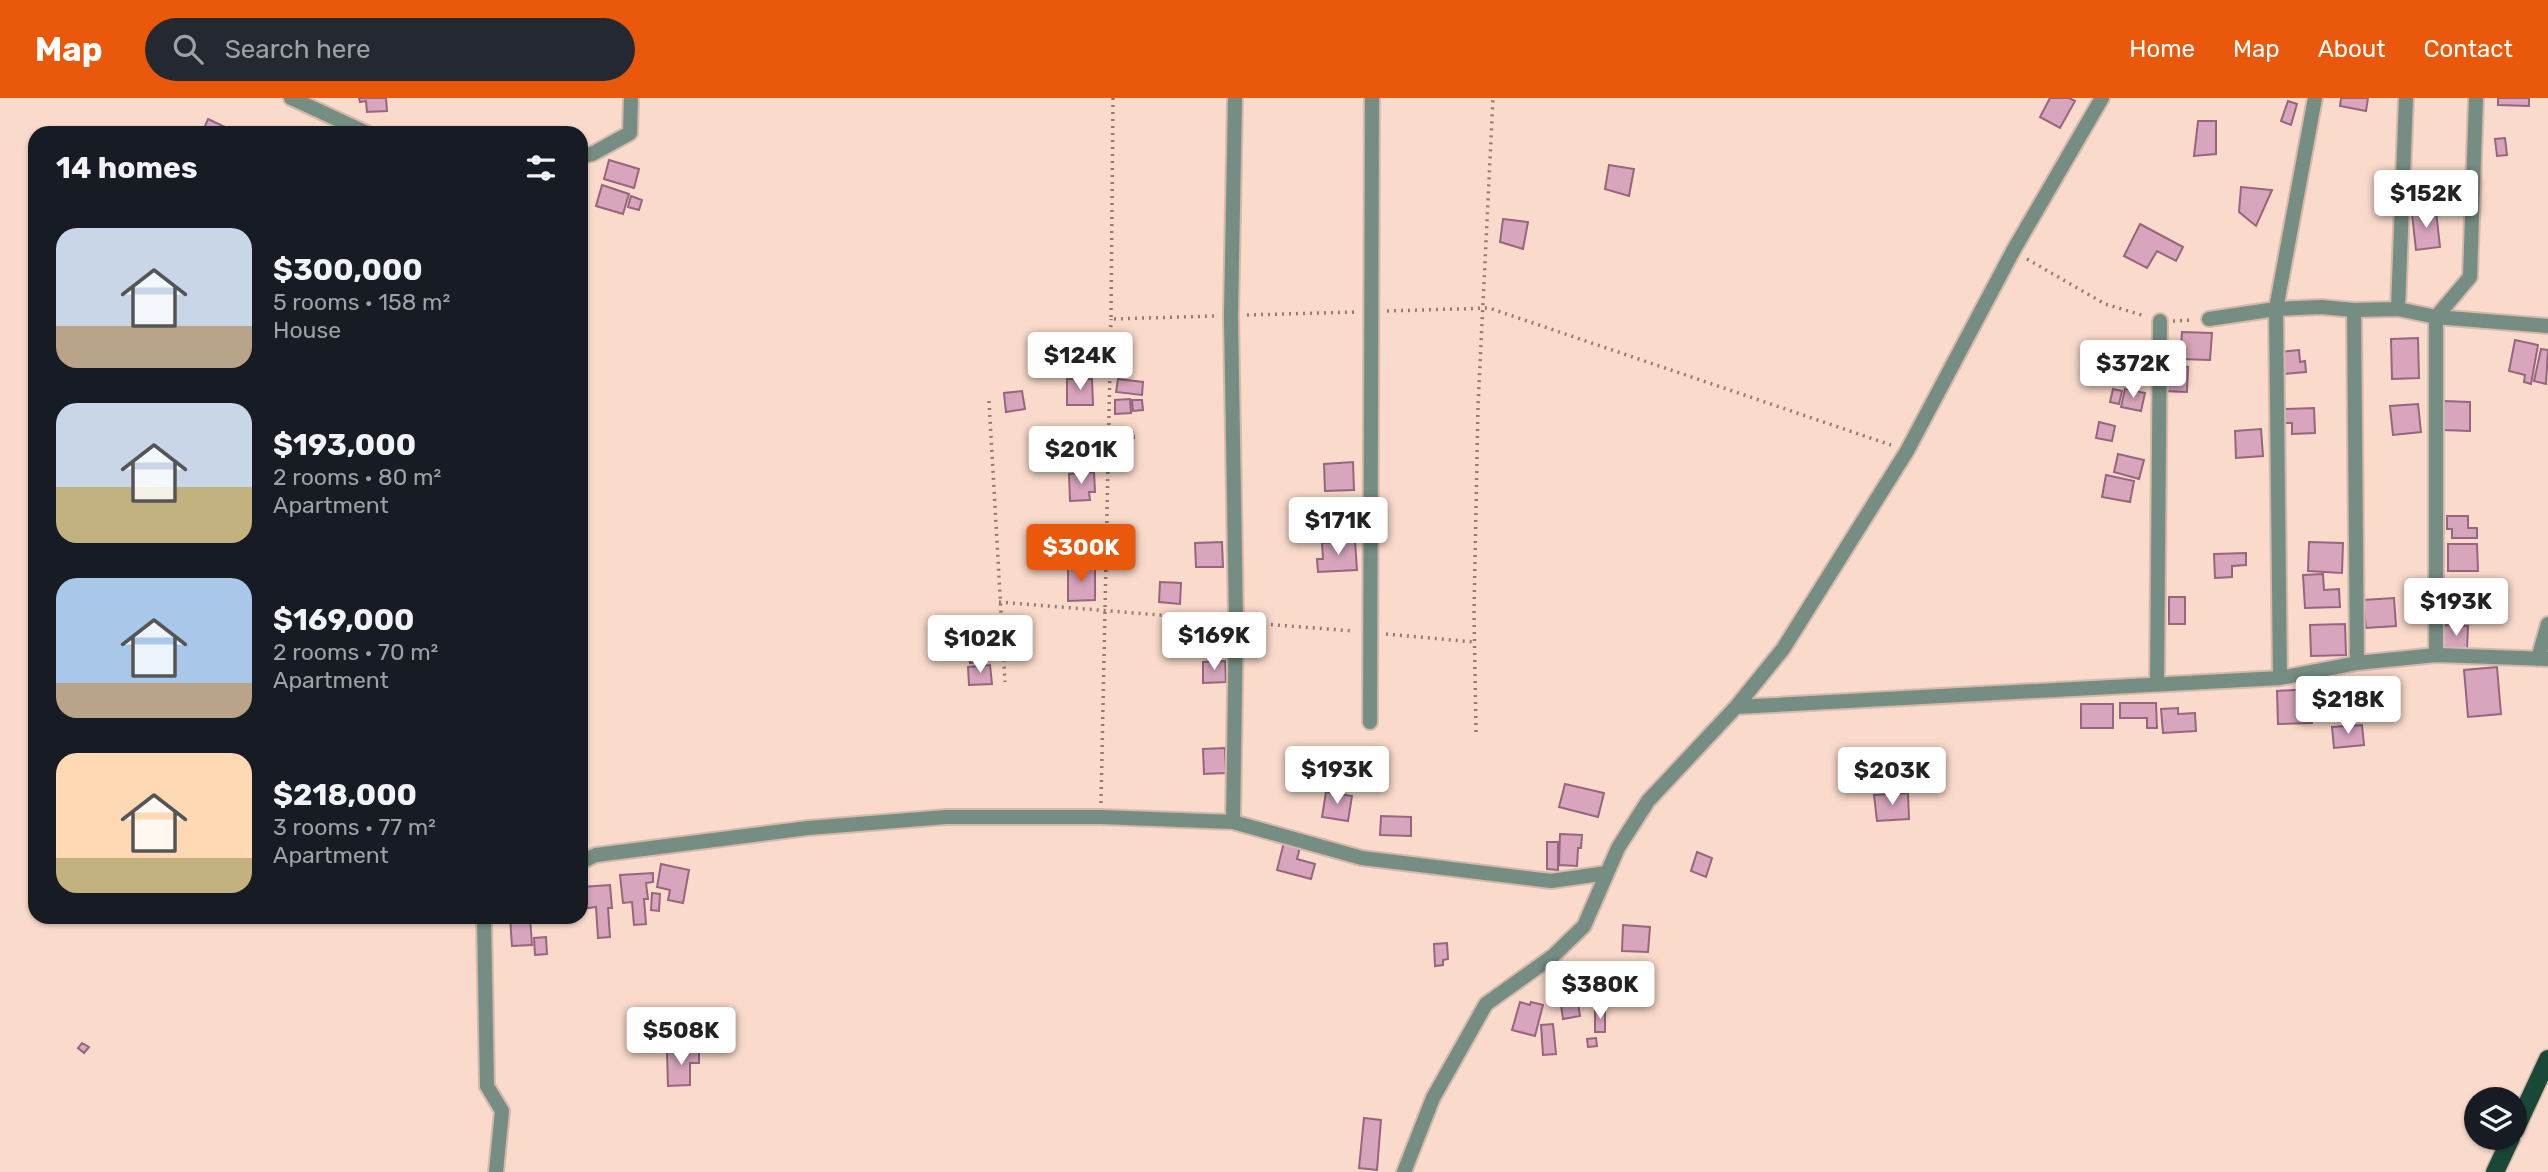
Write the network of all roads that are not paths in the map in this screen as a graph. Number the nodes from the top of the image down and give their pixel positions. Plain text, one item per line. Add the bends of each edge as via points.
1 (291, 98) edge
2 (631, 98) edge
3 (1236, 98) edge
4 (1371, 98) edge
5 (2102, 98) edge
6 (2315, 98) edge
7 (2406, 98) edge
8 (2476, 98) edge
9 (353, 126) edge
10 (588, 155) edge
11 (2276, 309) junction
12 (2398, 309) junction
13 (2354, 310) junction
14 (2436, 317) junction
15 (2208, 319) road end
16 (2160, 321) road end
17 (2548, 326) edge
18 (2548, 624) edge
19 (2436, 656) junction
20 (2543, 659) edge
21 (2357, 663) junction
22 (2280, 678) junction
23 (2157, 684) junction
24 (1736, 707) junction
25 (1370, 722) dead end
26 (1233, 822) junction
27 (588, 859) edge
28 (1607, 873) junction
29 (486, 924) edge
30 (2548, 1059) edge
31 (2527, 1104) edge
32 (2505, 1150) edge
33 (496, 1172) edge
34 (1404, 1172) edge
35 (2495, 1172) edge

1 - 9 street
2 - 10 street via 630,133
3 - 26 street via 1231,316 1236,621
4 - 25 street
5 - 24 street via 2013,251 1907,451 1783,649
6 - 11 street
7 - 12 street
8 - 14 street via 2470,277
11 - 13 street
11 - 15 street
11 - 22 street
12 - 13 street
12 - 14 street
13 - 21 street
14 - 17 street
14 - 19 street
16 - 23 street
18 - 20 street
19 - 20 street
19 - 21 street
21 - 22 street
22 - 23 street
23 - 24 street
24 - 28 street via 1648,801
26 - 27 street via 946,817 808,828
26 - 28 street via 1362,858 1551,881
28 - 34 street via 1584,926 1553,956 1486,1004 1433,1098
29 - 33 street via 487,1086 502,1111
30 - 31 main road
32 - 35 main road

